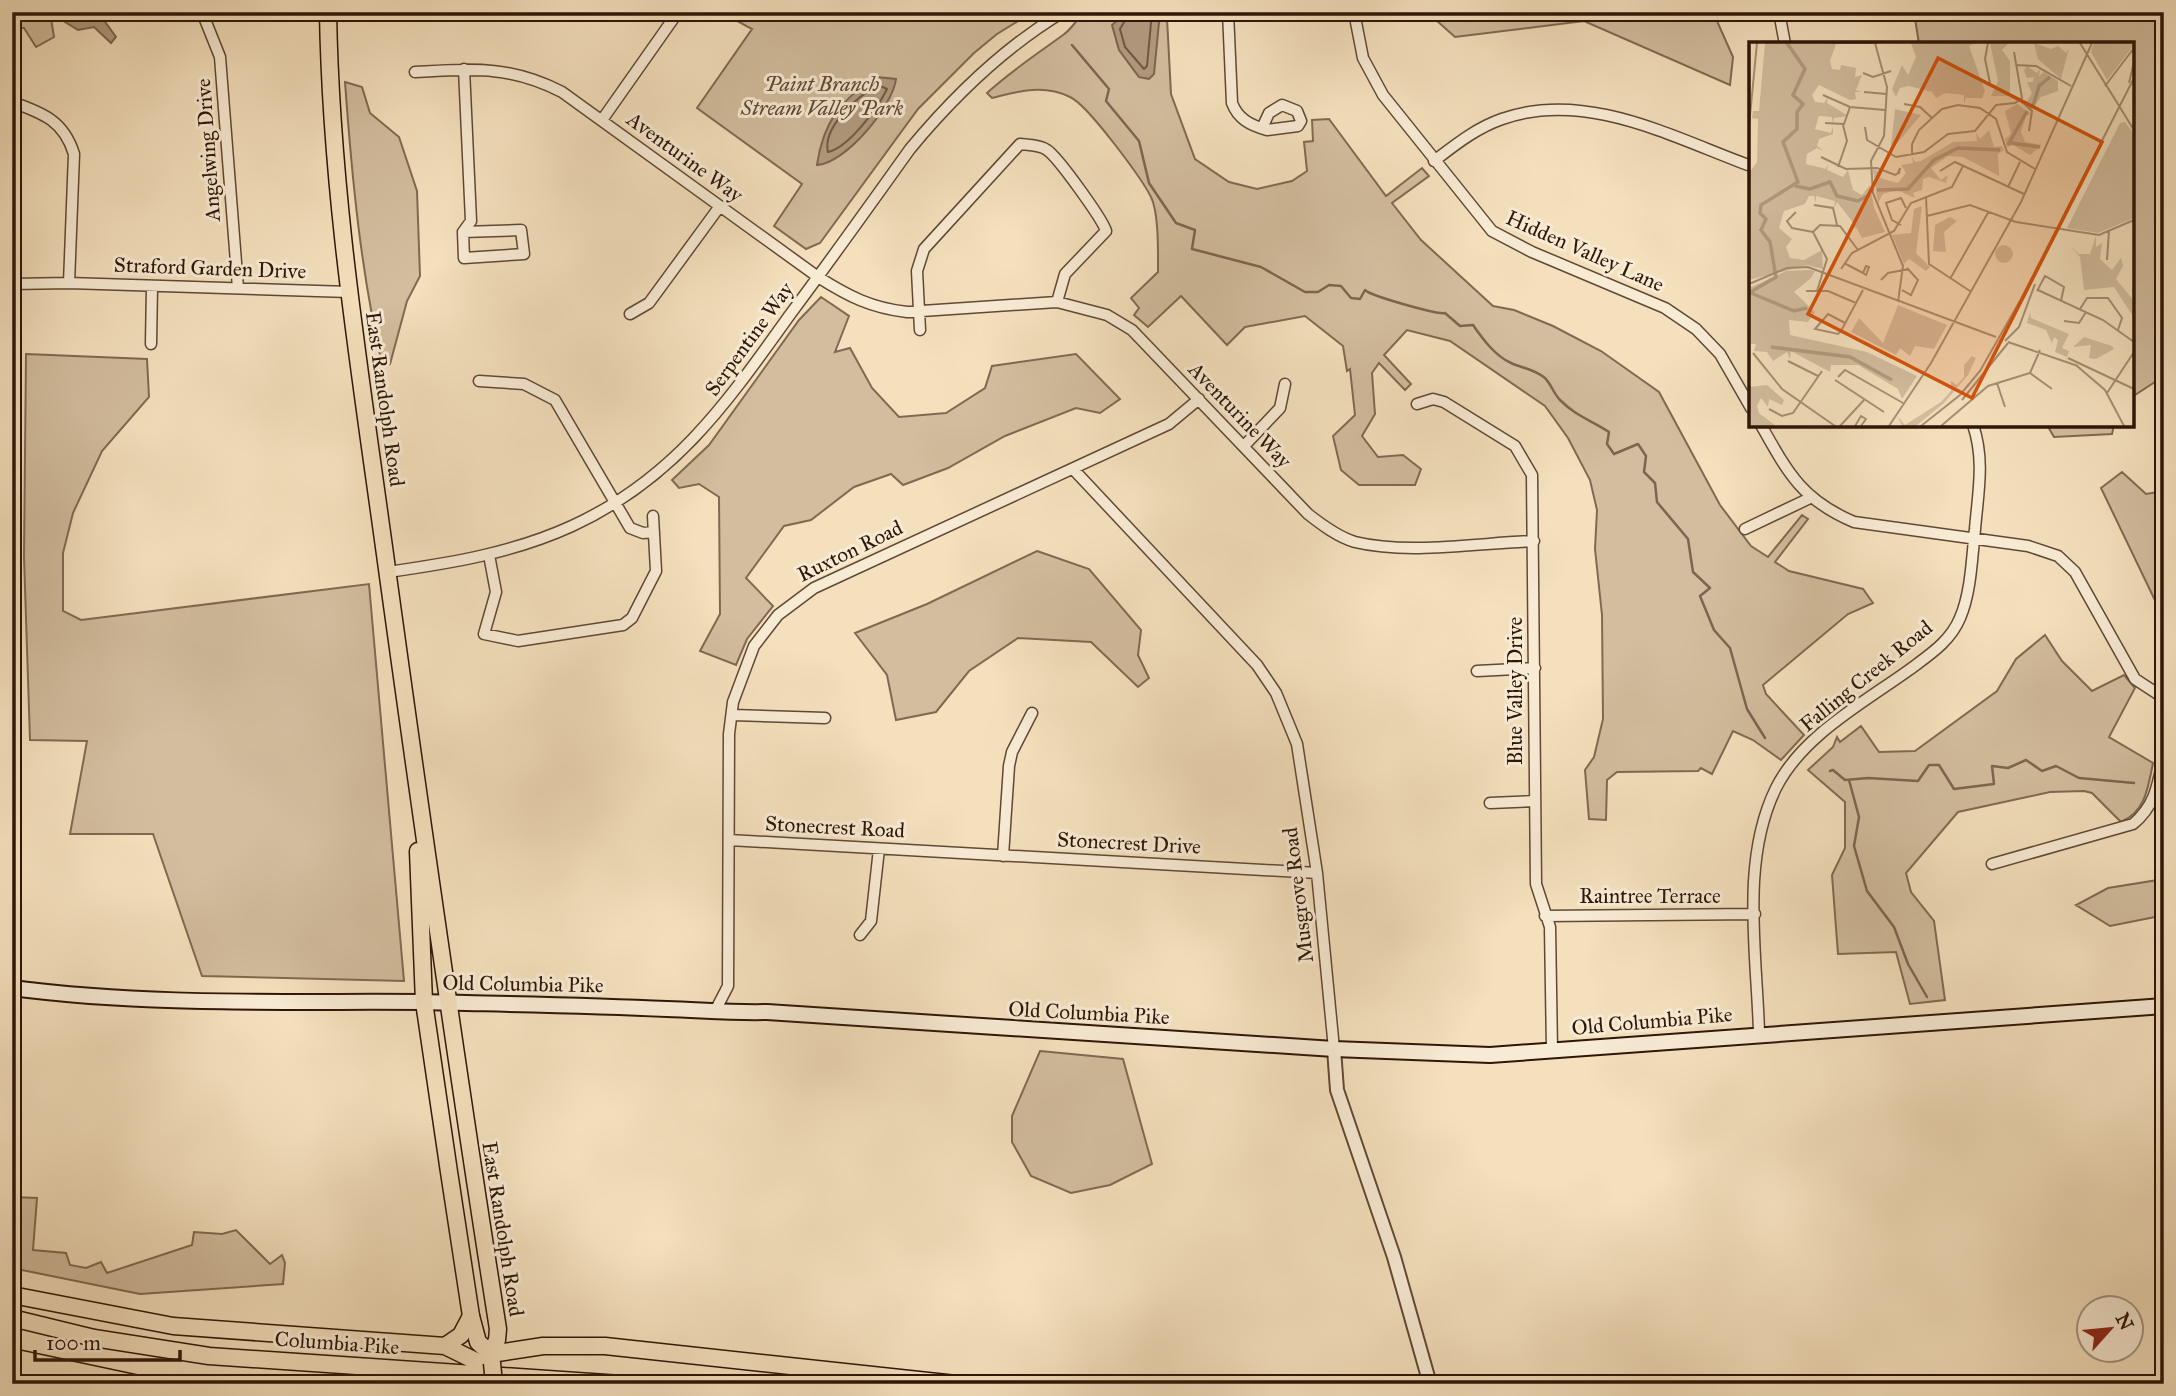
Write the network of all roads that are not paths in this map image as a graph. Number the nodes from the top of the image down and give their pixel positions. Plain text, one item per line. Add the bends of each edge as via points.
1 (202, 12) edge
2 (328, 12) edge
3 (678, 12) edge
4 (1063, 12) edge
5 (1228, 12) edge
6 (1354, 12) edge
7 (1779, 12) edge
8 (1785, 42) edge
9 (464, 69) junction
10 (415, 72) dead end
11 (12, 102) edge
12 (602, 120) junction
13 (1262, 128) dead end
14 (1434, 161) junction
15 (1749, 165) edge
16 (720, 206) junction
17 (463, 232) junction
18 (818, 277) junction
19 (69, 283) junction
20 (12, 284) edge
21 (152, 286) junction
22 (238, 289) junction
23 (349, 292) junction
24 (1057, 302) junction
25 (920, 311) junction
26 (629, 314) dead end
27 (920, 330) dead end
28 (151, 344) dead end
29 (479, 381) dead end
30 (1285, 384) dead end
31 (1199, 398) junction
32 (1418, 404) dead end
33 (1749, 405) edge
34 (1762, 427) edge
35 (1974, 427) edge
36 (1244, 446) junction
37 (1073, 470) junction
38 (1810, 498) junction
39 (613, 503) junction
40 (653, 516) dead end
41 (1745, 529) dead end
42 (654, 531) junction
43 (1974, 539) junction
44 (1534, 541) junction
45 (489, 555) junction
46 (388, 572) junction
47 (1535, 668) junction
48 (1477, 671) dead end
49 (2164, 698) edge
50 (1032, 713) dead end
51 (733, 715) junction
52 (825, 718) dead end
53 (2164, 754) edge
54 (418, 790) junction
55 (1535, 801) junction
56 (1490, 803) dead end
57 (729, 840) junction
58 (879, 849) junction
59 (938, 853) joint
60 (1003, 856) junction
61 (1992, 864) dead end
62 (1317, 873) junction
63 (1755, 914) junction
64 (1545, 916) junction
65 (860, 935) dead end
66 (12, 988) edge
67 (424, 1002) junction
68 (447, 1004) junction
69 (2164, 1006) edge
70 (715, 1013) junction
71 (1759, 1033) junction
72 (1334, 1049) junction
73 (1552, 1050) junction
74 (12, 1295) edge
75 (471, 1316) junction
76 (12, 1318) edge
77 (445, 1346) junction
78 (12, 1357) edge
79 (490, 1367) edge
80 (12, 1370) edge
81 (62, 1384) edge
82 (139, 1384) edge
83 (621, 1384) edge
84 (956, 1384) edge
85 (1430, 1384) edge

1 - 22 street, Angelwing Drive via 220,57
2 - 23 main road, East Randolph Road via 332,131
3 - 12 street
4 - 18 street, Serpentine Way via 987,66 945,108
5 - 13 street via 1232,103 1236,113
6 - 14 street, Hidden Valley Lane via 1363,58 1383,95
7 - 8 street
9 - 10 street, Aventurine Way
9 - 12 street, Aventurine Way via 511,71 534,78
9 - 17 street via 471,221
11 - 19 street via 57,122 69,136 75,154
12 - 16 street, Aventurine Way
14 - 15 street via 1470,134 1503,118 1548,109 1589,111 1622,119
14 - 33 street, Hidden Valley Lane via 1492,231 1532,253 1665,308 1696,329 1720,354
16 - 18 street, Aventurine Way
16 - 26 street via 649,303
17 - 17 street via 464,258 524,254 521,230
18 - 25 street, Aventurine Way via 858,302
18 - 39 street, Serpentine Way via 717,416 651,479
19 - 20 street, Straford Garden Drive
19 - 21 street, Straford Garden Drive
21 - 22 street, Straford Garden Drive
21 - 28 street
22 - 23 street, Straford Garden Drive
23 - 46 main road, East Randolph Road
24 - 25 street, Aventurine Way
24 - 25 street via 1065,274 1106,231 1103,219 1046,148 1020,144 924,250 917,271
24 - 31 street, Aventurine Way via 1107,314 1132,330
25 - 27 street
29 - 39 street via 524,384 555,400
30 - 36 street via 1280,408
31 - 36 street, Aventurine Way
31 - 37 street, Ruxton Road via 1169,424
32 - 44 street, Blue Valley Drive via 1433,399 1444,402 1515,446 1532,475
34 - 38 street via 1792,480
35 - 43 street, Falling Creek Road via 1982,457
36 - 44 street, Aventurine Way via 1308,514 1353,541 1390,547
37 - 51 street, Ruxton Road via 862,565 792,603 754,646 740,677
37 - 62 street, Musgrove Road via 1257,665 1276,693 1297,744
38 - 41 street
38 - 43 street via 1854,522
39 - 42 street via 630,528
39 - 45 street, Serpentine Way via 551,535
40 - 42 street
42 - 45 street via 656,571 632,618 611,629 518,641 484,634 496,592
43 - 49 street via 2028,546 2058,556 2075,572 2135,679
43 - 63 street, Falling Creek Road via 1960,619 1942,645 1825,732 1788,768 1762,819 1754,861
44 - 47 street, Blue Valley Drive
45 - 46 street, Serpentine Way
46 - 54 main road, East Randolph Road
47 - 48 street
47 - 55 street, Blue Valley Drive
50 - 60 street via 1009,766
51 - 52 street
51 - 57 street, Ruxton Road
53 - 61 street via 2155,797 2133,824
54 - 67 main road, East Randolph Road
54 - 68 main road, East Randolph Road
55 - 56 street
55 - 64 street, Blue Valley Drive via 1536,884
57 - 58 street, Stonecrest Road
57 - 70 street, Ruxton Road via 728,986
58 - 59 street, Stonecrest Road
58 - 65 street via 871,921
59 - 60 street, Stonecrest Drive
60 - 62 street, Stonecrest Drive
62 - 72 street, Musgrove Road
63 - 64 street, Raintree Terrace
63 - 71 street, Falling Creek Road
64 - 73 street, Blue Valley Drive via 1550,927
66 - 67 main road, Old Columbia Pike via 94,999 203,1003
67 - 68 main road, Old Columbia Pike
67 - 75 main road, East Randolph Road
68 - 70 main road, Old Columbia Pike
68 - 79 main road, East Randolph Road via 498,1329
69 - 71 main road, Old Columbia Pike
70 - 72 main road, Old Columbia Pike via 767,1012
71 - 73 main road, Old Columbia Pike
72 - 73 main road, Old Columbia Pike via 1490,1055
72 - 85 street, Musgrove Road via 1337,1090 1394,1257
74 - 77 main road via 173,1326
75 - 77 main road via 461,1335
75 - 79 main road, East Randolph Road
76 - 83 main road, Columbia Pike via 177,1352
77 - 79 main road
78 - 82 main road
79 - 84 main road via 543,1346 605,1346
80 - 81 main road

